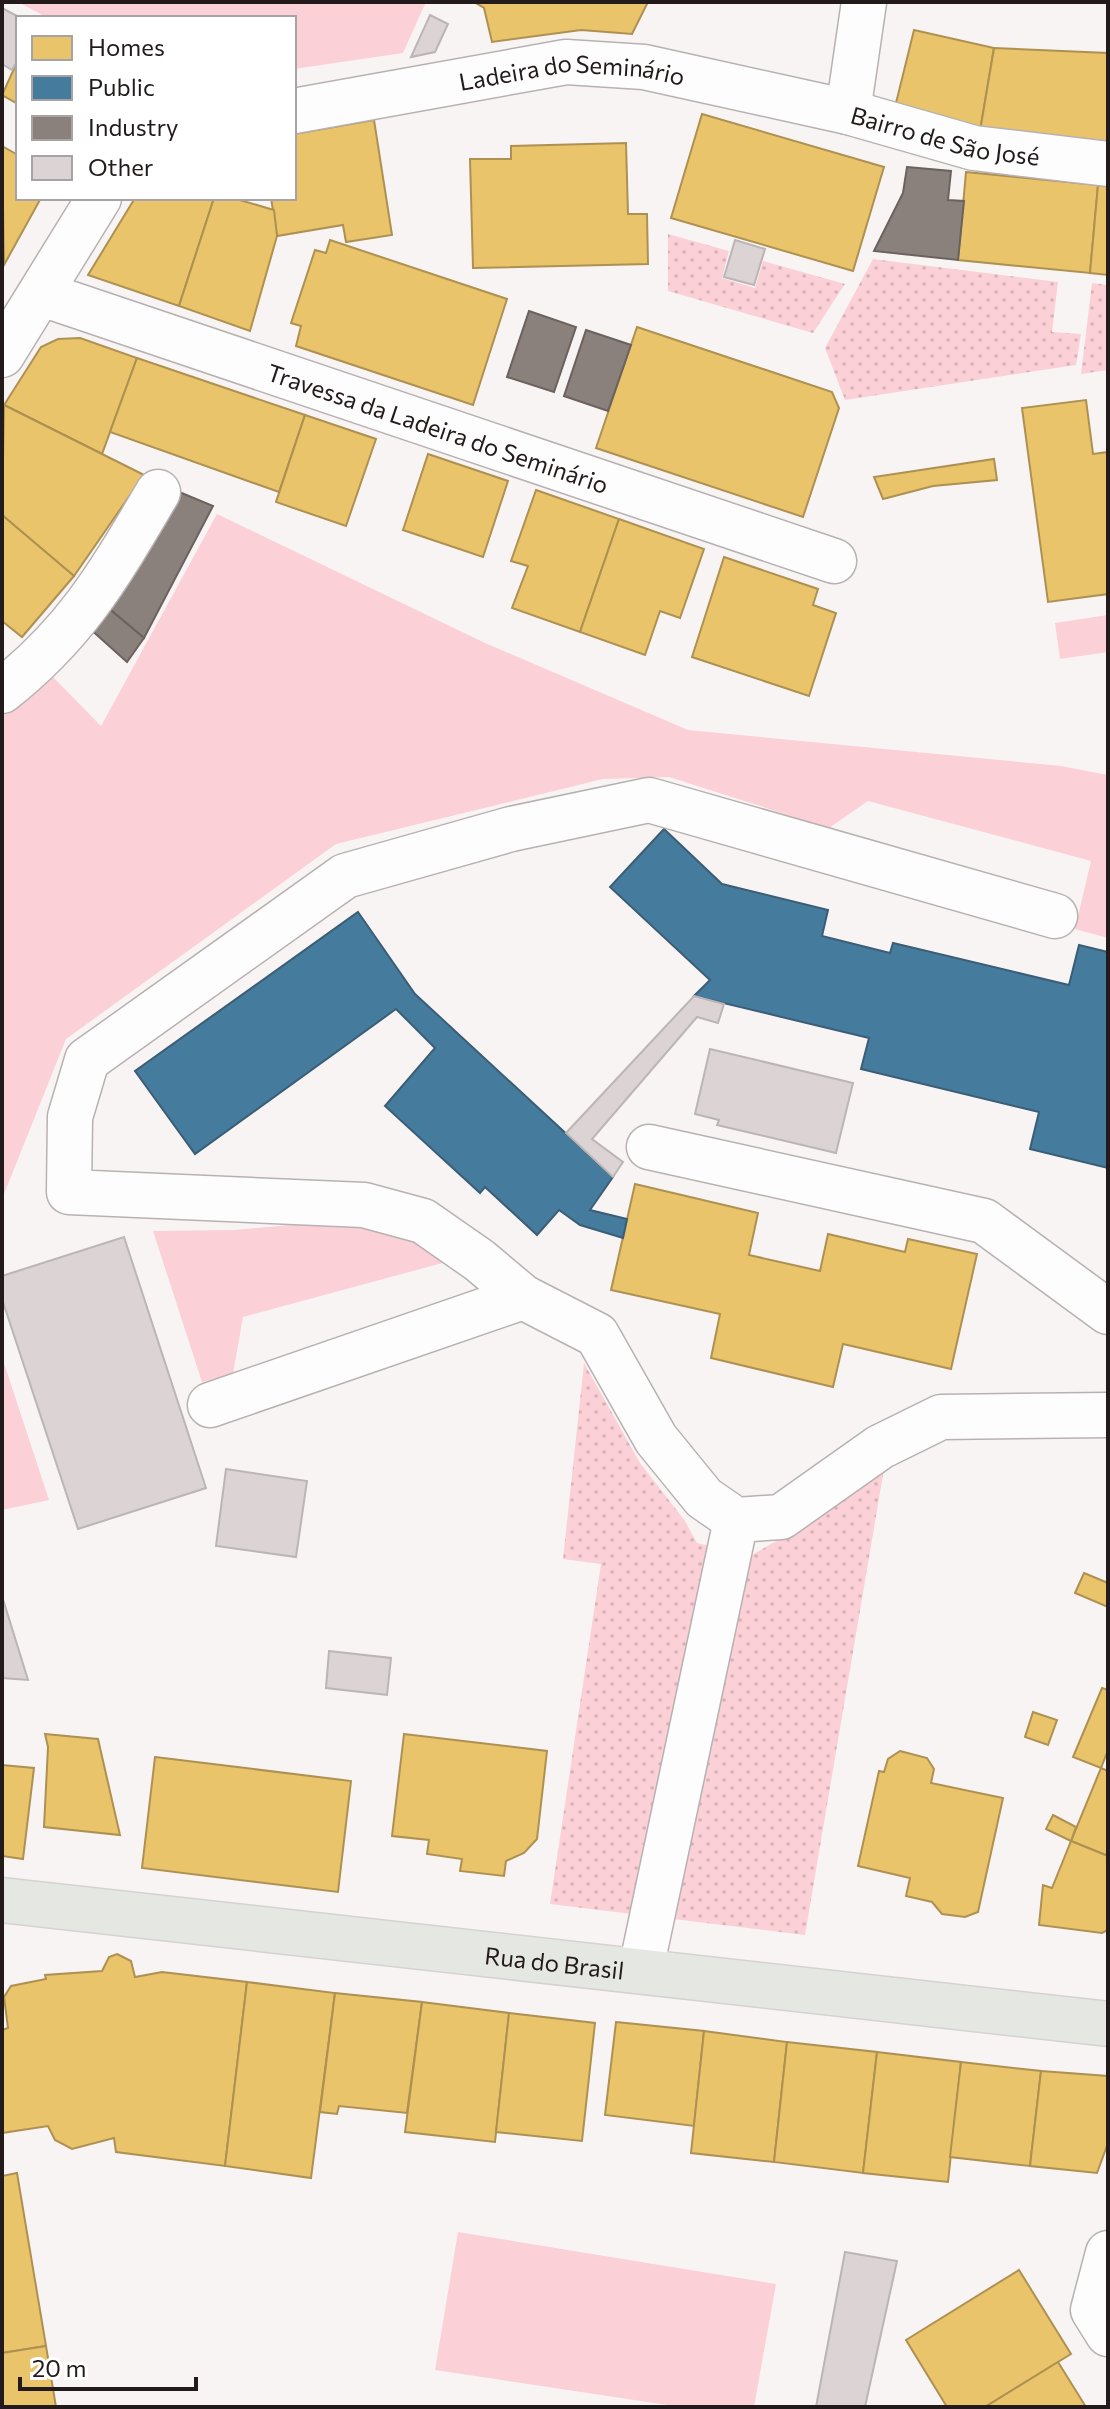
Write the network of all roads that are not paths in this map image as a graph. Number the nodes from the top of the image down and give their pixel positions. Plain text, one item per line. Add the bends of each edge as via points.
1 (864, 2) edge
2 (296, 111) edge
3 (848, 112) junction
4 (1108, 164) edge
5 (98, 200) edge
6 (42, 294) junction
7 (2, 355) edge
8 (158, 492) dead end
9 (834, 561) dead end
10 (2, 691) edge
11 (1055, 916) dead end
12 (649, 1147) dead end
13 (523, 1297) junction
14 (1108, 1312) edge
15 (210, 1405) dead end
16 (1108, 1415) edge
17 (736, 1520) junction
18 (2, 1900) edge
19 (641, 1969) junction
20 (1108, 2024) edge
21 (1108, 2253) edge
22 (1108, 2334) edge

1 - 3 street, Bairro de São José
2 - 3 street, Ladeira do Seminário via 566,62 644,67
3 - 4 street, Bairro de São José via 974,148
5 - 6 street
6 - 7 street
6 - 9 street, Travessa da Ladeira do Seminário
8 - 10 street via 95,597 42,660
11 - 13 street via 649,800 511,829 345,876 87,1060 70,1117 69,1192 364,1205 423,1221
12 - 14 street via 984,1221
13 - 15 street
13 - 17 street via 597,1335 656,1439 704,1498
16 - 17 street via 941,1417 880,1447 781,1517
17 - 19 street
18 - 19 main road, Rua do Brasil
19 - 20 main road, Rua do Brasil
21 - 22 street via 1093,2310

